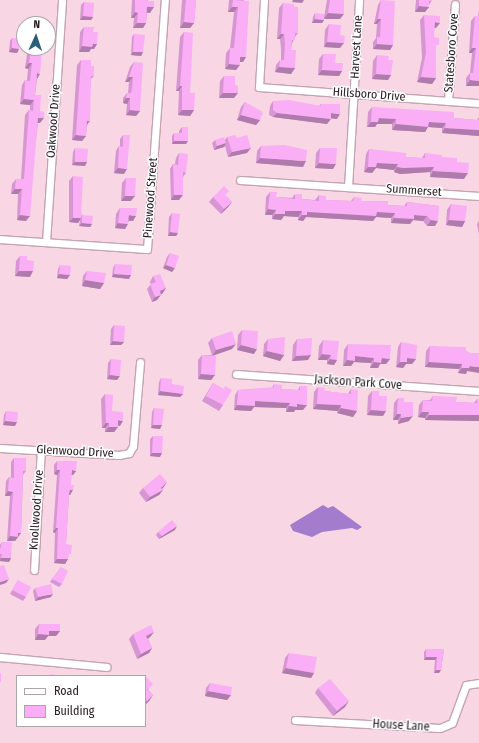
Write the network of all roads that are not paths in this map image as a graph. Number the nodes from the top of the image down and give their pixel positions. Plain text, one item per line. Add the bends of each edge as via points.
1 (62, 0) edge
2 (165, 0) edge
3 (264, 0) edge
4 (359, 0) edge
5 (455, 4) dead end
6 (354, 94) junction
7 (448, 101) junction
8 (479, 103) edge
9 (240, 180) dead end
10 (348, 187) junction
11 (479, 196) edge
12 (0, 238) edge
13 (46, 242) junction
14 (140, 362) dead end
15 (236, 374) dead end
16 (479, 391) edge
17 (0, 448) edge
18 (41, 450) junction
19 (34, 570) dead end
20 (0, 657) edge
21 (107, 667) dead end
22 (479, 683) edge
23 (295, 720) dead end

1 - 13 street, Oakwood Drive
2 - 13 street, Pinewood Street via 147,249
3 - 6 street, Hillsboro Drive via 259,87
4 - 6 street, Harvest Lane
5 - 7 street, Statesboro Cove
6 - 7 street, Hillsboro Drive
6 - 10 street
7 - 8 street, Hillsboro Drive
9 - 10 street, Summerset
10 - 11 street, Summerset
12 - 13 street, Pinewood Street
14 - 18 street, Glenwood Drive via 133,446 129,453 119,455
15 - 16 street, Jackson Park Cove
17 - 18 street, Glenwood Drive
18 - 19 street, Knollwood Drive
20 - 21 street
22 - 23 street, House Lane via 466,686 452,723 440,728

